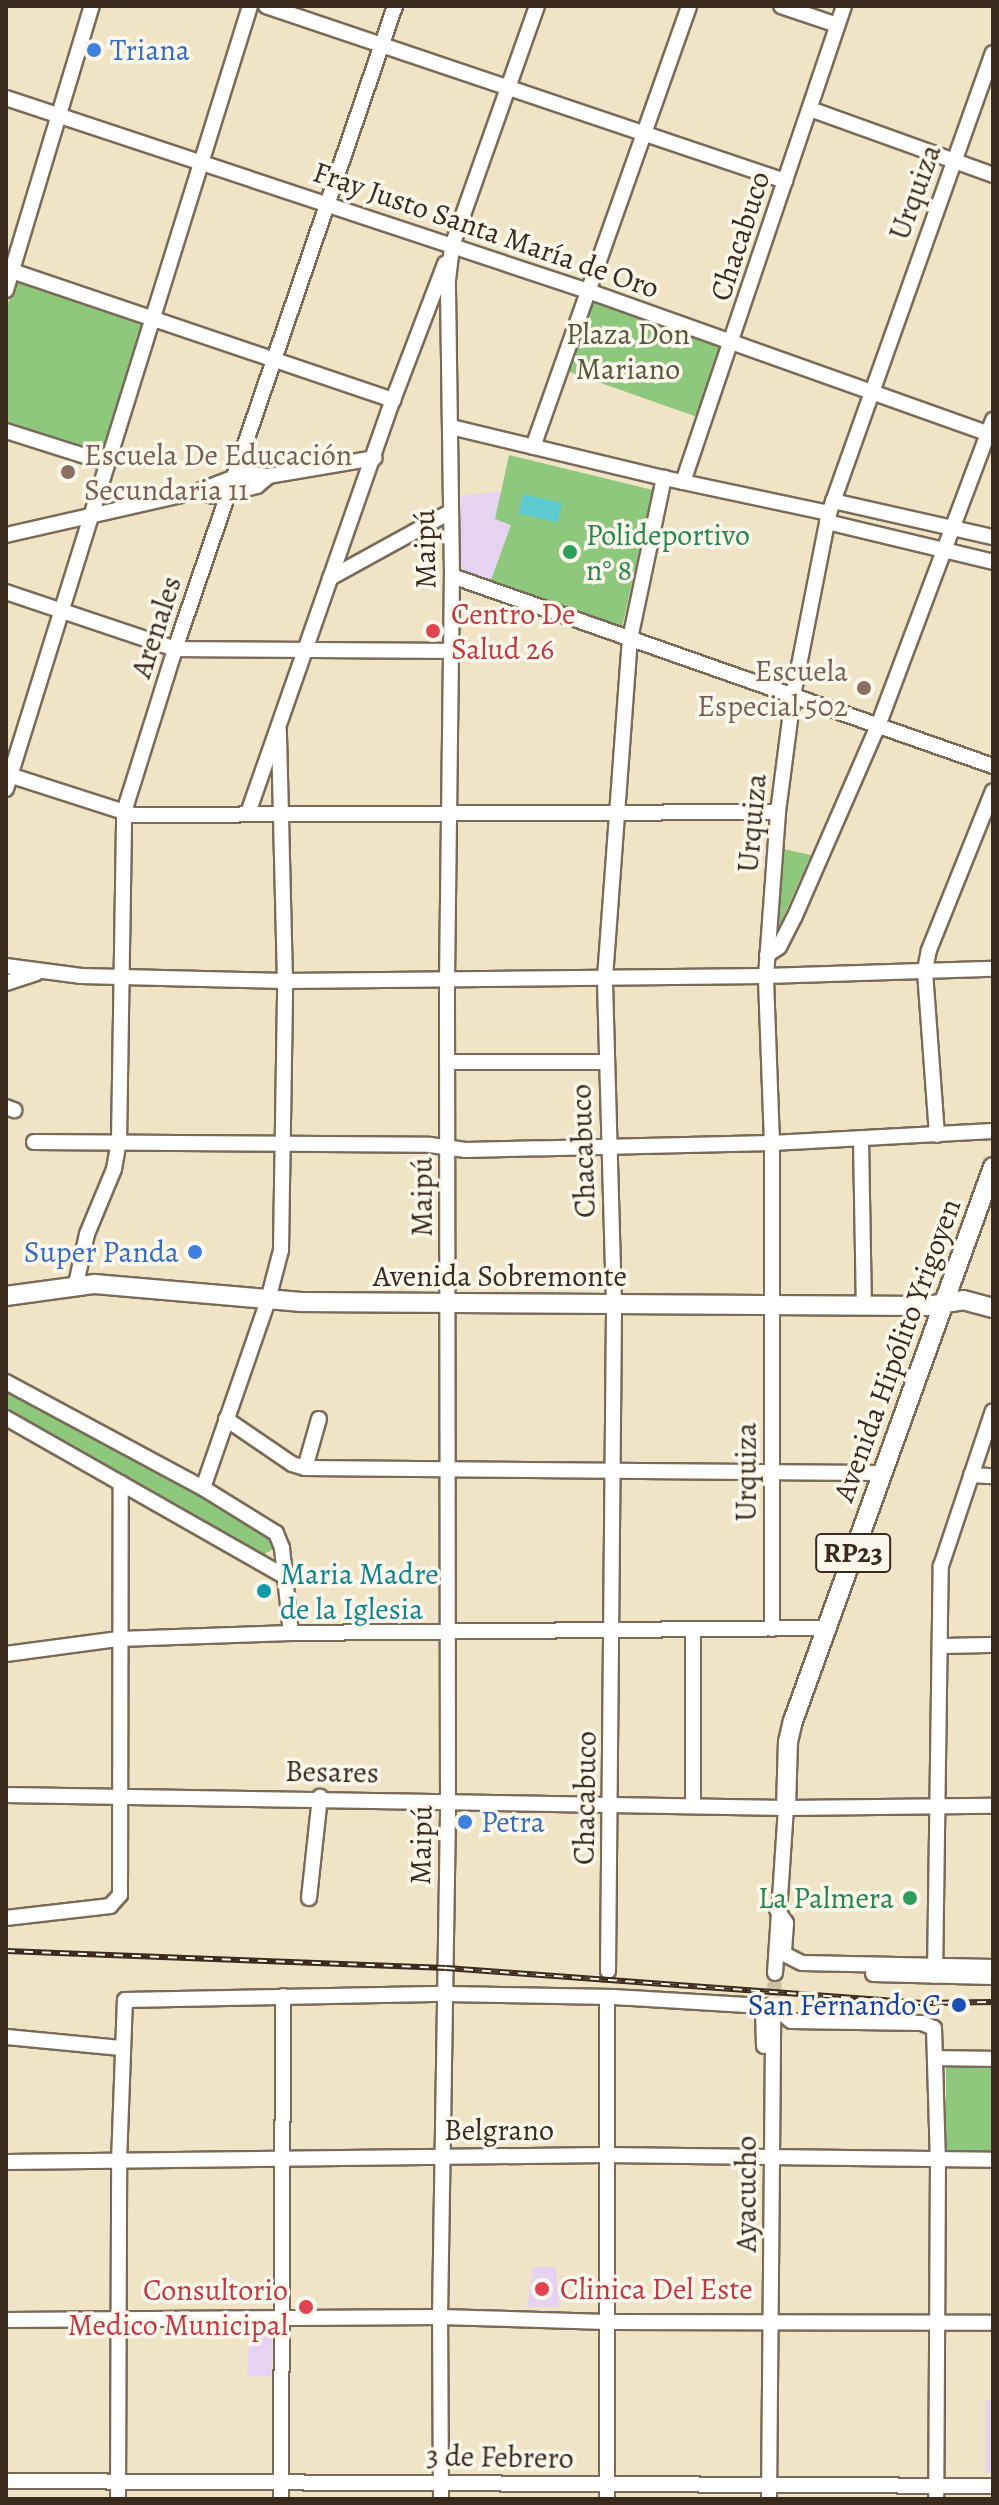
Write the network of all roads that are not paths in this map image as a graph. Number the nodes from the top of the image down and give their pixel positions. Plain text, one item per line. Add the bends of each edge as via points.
1 (92, 6) edge
2 (250, 6) edge
3 (266, 6) edge
4 (395, 6) edge
5 (537, 6) edge
6 (689, 6) edge
7 (781, 6) edge
8 (844, 6) edge
9 (837, 25) junction
10 (382, 45) junction
11 (993, 53) edge
12 (507, 88) junction
13 (6, 98) edge
14 (810, 109) junction
15 (58, 116) junction
16 (644, 132) junction
17 (953, 161) junction
18 (201, 163) junction
19 (993, 175) edge
20 (785, 181) junction
21 (327, 204) junction
22 (452, 246) junction
23 (9, 270) edge
24 (6, 290) edge
25 (588, 291) junction
26 (152, 316) junction
27 (732, 341) junction
28 (273, 359) junction
29 (871, 392) junction
30 (393, 400) junction
31 (451, 427) junction
32 (991, 430) edge
33 (6, 431) edge
34 (533, 447) junction
35 (374, 458) junction
36 (107, 463) junction
37 (269, 476) junction
38 (235, 477) junction
39 (664, 478) junction
40 (683, 482) junction
41 (196, 492) junction
42 (229, 493) junction
43 (450, 512) junction
44 (830, 512) junction
45 (91, 515) junction
46 (954, 529) junction
47 (6, 535) edge
48 (993, 537) edge
49 (947, 551) junction
50 (993, 562) edge
51 (452, 576) junction
52 (330, 578) junction
53 (6, 592) edge
54 (61, 611) junction
55 (630, 639) junction
56 (175, 649) junction
57 (304, 650) junction
58 (451, 651) junction
59 (793, 696) junction
60 (878, 726) junction
61 (279, 730) junction
62 (993, 766) edge
63 (7, 780) edge
64 (993, 791) edge
65 (124, 812) junction
66 (616, 812) junction
67 (778, 812) junction
68 (248, 813) junction
69 (282, 814) junction
70 (451, 814) junction
71 (767, 955) junction
72 (6, 966) edge
73 (993, 969) edge
74 (925, 970) junction
75 (36, 973) junction
76 (766, 976) junction
77 (121, 977) junction
78 (605, 978) junction
79 (285, 981) junction
80 (447, 981) junction
81 (6, 983) edge
82 (448, 1062) junction
83 (606, 1062) junction
84 (993, 1131) edge
85 (937, 1135) junction
86 (861, 1139) junction
87 (34, 1142) dead end
88 (119, 1142) junction
89 (772, 1143) junction
90 (284, 1144) junction
91 (447, 1147) junction
92 (608, 1147) junction
93 (993, 1167) edge
94 (76, 1284) junction
95 (6, 1296) edge
96 (268, 1300) junction
97 (944, 1304) junction
98 (448, 1305) junction
99 (614, 1305) junction
100 (773, 1306) junction
101 (864, 1306) junction
102 (993, 1308) edge
103 (6, 1382) edge
104 (993, 1411) edge
105 (6, 1418) edge
106 (226, 1419) junction
107 (319, 1419) dead end
108 (305, 1468) junction
109 (448, 1469) junction
110 (612, 1469) junction
111 (772, 1470) junction
112 (883, 1473) junction
113 (971, 1475) junction
114 (993, 1476) edge
115 (121, 1483) junction
116 (203, 1488) junction
117 (282, 1549) junction
118 (261, 1561) junction
119 (284, 1576) junction
120 (826, 1628) junction
121 (772, 1629) junction
122 (693, 1631) junction
123 (448, 1632) junction
124 (613, 1632) junction
125 (291, 1633) junction
126 (119, 1639) junction
127 (993, 1645) edge
128 (940, 1646) junction
129 (6, 1654) edge
130 (6, 1795) edge
131 (120, 1796) junction
132 (320, 1797) junction
133 (448, 1801) junction
134 (611, 1802) junction
135 (693, 1805) junction
136 (939, 1805) junction
137 (993, 1806) edge
138 (786, 1808) junction
139 (309, 1898) dead end
140 (777, 1910) junction
141 (6, 1918) edge
142 (993, 1967) edge
143 (608, 1971) tunnel mouth
144 (936, 1971) junction
145 (775, 1973) tunnel mouth
146 (993, 1977) edge
147 (446, 1994) junction
148 (283, 1996) junction
149 (610, 2000) junction
150 (772, 2012) junction
151 (6, 2037) edge
152 (121, 2048) junction
153 (938, 2058) junction
154 (993, 2059) edge
155 (605, 2155) junction
156 (771, 2155) junction
157 (282, 2157) junction
158 (442, 2157) junction
159 (938, 2159) junction
160 (993, 2160) edge
161 (6, 2162) edge
162 (119, 2162) junction
163 (440, 2317) junction
164 (120, 2319) junction
165 (283, 2319) junction
166 (6, 2320) edge
167 (772, 2321) junction
168 (607, 2322) junction
169 (938, 2322) junction
170 (993, 2323) edge
171 (6, 2481) edge
172 (281, 2482) junction
173 (441, 2482) junction
174 (118, 2483) junction
175 (993, 2486) edge
176 (607, 2492) edge
177 (936, 2492) edge
178 (769, 2493) edge
179 (118, 2499) edge
180 (281, 2499) edge
181 (441, 2499) edge

1 - 15 street
2 - 18 street
3 - 10 street
4 - 10 street, Arenales
5 - 12 street, Maipú
6 - 16 street
7 - 9 street
8 - 9 street, Chacabuco
9 - 14 street, Chacabuco
10 - 12 street
10 - 21 street, Arenales
11 - 17 street, Urquiza
12 - 16 street
12 - 22 street, Maipú
13 - 15 street, Fray Justo Santa María de Oro
14 - 17 street
14 - 20 street, Chacabuco
15 - 18 street, Fray Justo Santa María de Oro
15 - 23 street
16 - 20 street
16 - 25 street
17 - 19 street
17 - 29 street, Urquiza
18 - 21 street, Fray Justo Santa María de Oro
18 - 26 street
20 - 27 street, Chacabuco
21 - 22 street, Fray Justo Santa María de Oro
21 - 28 street, Arenales
22 - 25 street, Fray Justo Santa María de Oro
22 - 30 street
22 - 31 street, Maipú
23 - 24 street
23 - 26 street
25 - 27 street, Fray Justo Santa María de Oro
25 - 34 street
26 - 28 street
26 - 36 street
27 - 29 street, Fray Justo Santa María de Oro
27 - 40 street, Chacabuco
28 - 30 street
28 - 38 street, Arenales
29 - 32 street, Fray Justo Santa María de Oro
29 - 44 street, Urquiza
30 - 35 street
31 - 34 street
31 - 43 street, Maipú
32 - 46 street
33 - 36 street
34 - 39 street
35 - 37 street
35 - 52 street
36 - 45 street
37 - 38 street
37 - 42 street via 257,486
38 - 41 street
38 - 42 street, Arenales
39 - 40 street
39 - 55 street, Chacabuco
40 - 44 street
41 - 42 street
41 - 45 street
42 - 56 street, Arenales
43 - 51 street, Maipú
43 - 52 street
44 - 46 street
44 - 49 street
44 - 59 street, Urquiza
45 - 47 street
45 - 54 street
46 - 48 street
46 - 49 street
49 - 50 street
49 - 60 street
51 - 55 street
51 - 58 street, Maipú
52 - 57 street
53 - 54 street
54 - 56 street
54 - 63 street
55 - 59 street
55 - 66 street, Chacabuco
56 - 57 street
56 - 65 street, Arenales
57 - 58 street
57 - 61 street
58 - 70 street, Maipú
59 - 60 street
59 - 67 street, Urquiza
60 - 62 street
60 - 71 street via 794,918 779,947
61 - 68 street
61 - 69 street
63 - 65 street
64 - 74 street
65 - 68 street
65 - 77 street, Arenales
66 - 67 street
66 - 70 street
66 - 78 street, Chacabuco
67 - 71 street, Urquiza
68 - 69 street
69 - 70 street
69 - 79 street
70 - 80 street, Maipú
71 - 76 street, Urquiza
72 - 75 street
73 - 74 street
74 - 76 street
74 - 85 street
75 - 77 street
75 - 81 street
76 - 78 street
76 - 89 street, Urquiza
77 - 79 street
77 - 88 street, Arenales
78 - 80 street
78 - 83 street, Chacabuco
79 - 80 street
79 - 90 street
80 - 82 street, Maipú
82 - 83 street
82 - 91 street, Maipú
83 - 92 street, Chacabuco
84 - 85 street
85 - 86 street
86 - 89 street
86 - 101 street
87 - 88 street
88 - 90 street
88 - 94 street, Arenales
89 - 92 street
89 - 100 street, Urquiza
90 - 91 street
90 - 96 street via 281,1250
91 - 92 street
91 - 98 street, Maipú
92 - 99 street, Chacabuco
93 - 97 main road, Avenida Hipólito Yrigoyen / RP23
94 - 95 main road, Avenida Sobremonte
94 - 96 main road, Avenida Sobremonte
96 - 98 main road, Avenida Sobremonte
96 - 106 street
97 - 101 main road, Avenida Sobremonte
97 - 102 main road, Avenida Sobremonte via 963,1300
97 - 112 main road, Avenida Hipólito Yrigoyen / RP23
98 - 99 main road, Avenida Sobremonte
98 - 109 street, Maipú
99 - 100 main road, Avenida Sobremonte
99 - 110 street, Chacabuco
100 - 101 main road, Avenida Sobremonte
100 - 111 street, Urquiza
103 - 116 street
104 - 113 street
105 - 115 street
106 - 108 street
106 - 116 street
107 - 108 street
108 - 109 street
109 - 110 street
109 - 123 street, Maipú
110 - 111 street
110 - 124 street, Chacabuco
111 - 112 street
111 - 121 street, Urquiza
112 - 120 main road, Avenida Hipólito Yrigoyen / RP23
113 - 114 street
113 - 128 street via 941,1566
115 - 118 street
115 - 126 street
116 - 117 street via 276,1533
117 - 118 street via 275,1558
117 - 119 street
118 - 119 street
119 - 125 street
120 - 121 street
120 - 138 main road, Avenida Hipólito Yrigoyen / RP23 via 788,1742
121 - 122 street
122 - 124 street
122 - 135 street
123 - 124 street
123 - 125 street
123 - 133 street, Maipú
124 - 134 street, Chacabuco
125 - 126 street
126 - 129 street
126 - 131 street
127 - 128 street
128 - 136 street
130 - 131 street, Besares
131 - 132 street, Besares
131 - 141 street via 116,1902
132 - 133 street, Besares
132 - 139 street
133 - 134 street, Besares
133 - 147 street, Maipú
134 - 135 street, Besares
134 - 143 street, Chacabuco
135 - 138 street, Besares
136 - 137 street, Besares
136 - 138 street, Besares
136 - 144 street
138 - 140 street, Avenida Hipólito Yrigoyen / RP23
140 - 144 street via 786,1923 784,1954 802,1963
140 - 145 street, Avenida Hipólito Yrigoyen / RP23
142 - 144 street
144 - 146 street
147 - 148 street
147 - 149 street
147 - 158 street, Maipú
148 - 152 street via 125,2000
148 - 157 street
149 - 150 street
149 - 155 street via 613,2057 606,2085
150 - 153 street via 791,2021 922,2023 937,2033
150 - 156 street, Ayacucho via 764,2058 772,2082
151 - 152 street
152 - 162 street
153 - 154 street
153 - 159 street
155 - 156 street, Belgrano
155 - 158 street, Belgrano
155 - 168 street
156 - 159 street, Belgrano
156 - 167 street, Ayacucho
157 - 158 street, Belgrano
157 - 162 street, Belgrano
157 - 165 street
158 - 163 street, Maipú
159 - 160 street, Belgrano
159 - 169 street
161 - 162 street, Belgrano
162 - 164 street
163 - 165 street
163 - 168 street
163 - 173 street, Maipú
164 - 165 street
164 - 166 street
164 - 174 street
165 - 172 street
167 - 168 street
167 - 169 street
167 - 178 street, Ayacucho
168 - 176 street
169 - 170 street
169 - 177 street
171 - 174 street, 3 de Febrero
172 - 173 street, 3 de Febrero
172 - 174 street, 3 de Febrero
172 - 180 street
173 - 176 street, 3 de Febrero
173 - 181 street, Maipú
174 - 179 street
175 - 177 street, 3 de Febrero
176 - 178 street, 3 de Febrero
177 - 178 street, 3 de Febrero

